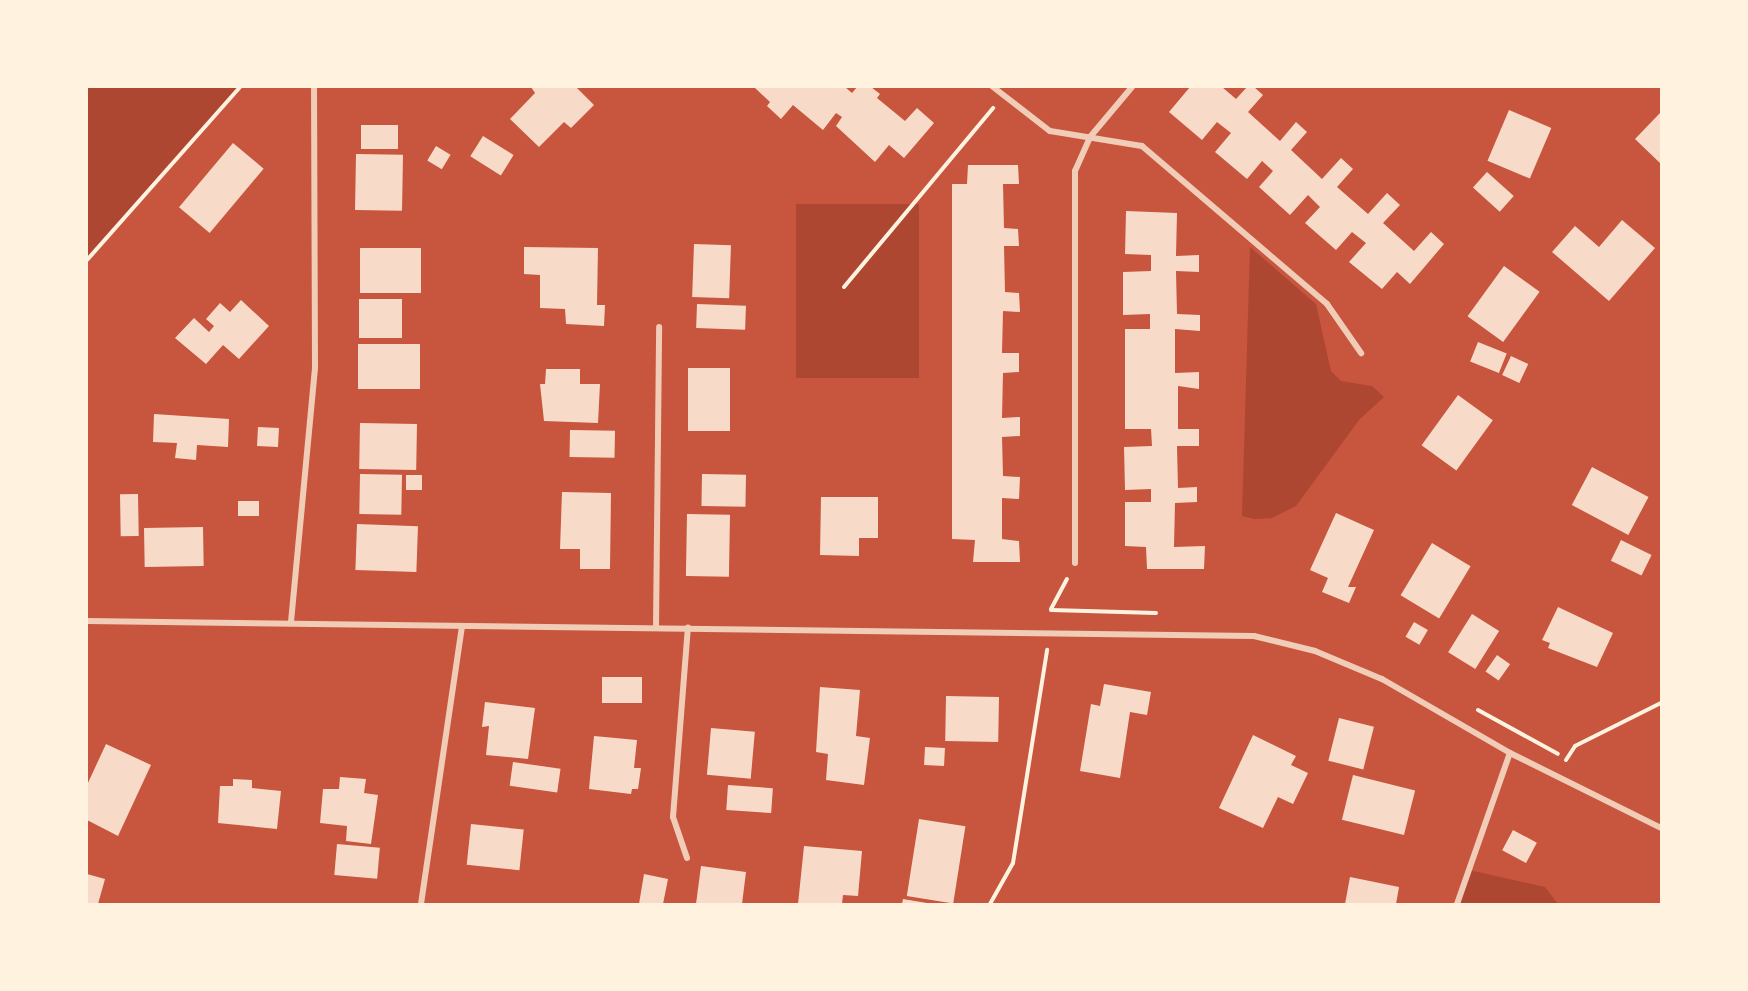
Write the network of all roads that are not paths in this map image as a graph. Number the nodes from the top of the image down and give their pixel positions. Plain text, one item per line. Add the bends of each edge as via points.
1 (314, 87) edge
2 (993, 87) edge
3 (1132, 87) edge
4 (1090, 137) junction
5 (659, 327) dead end
6 (1361, 353) dead end
7 (1075, 563) road end
8 (87, 621) edge
9 (291, 622) junction
10 (462, 627) junction
11 (656, 627) junction
12 (688, 628) junction
13 (1510, 753) junction
14 (1661, 828) edge
15 (687, 858) dead end
16 (421, 904) edge
17 (1457, 904) edge

1 - 9 street via 315,367
2 - 4 street via 1050,131
3 - 4 street
4 - 6 street via 1142,146 1327,304
4 - 7 street via 1075,171
5 - 11 street
8 - 9 street
9 - 10 street
10 - 11 street
10 - 16 street
11 - 12 street
12 - 13 street via 1254,636 1315,651 1382,679
12 - 15 street via 673,817
13 - 14 street
13 - 17 street

